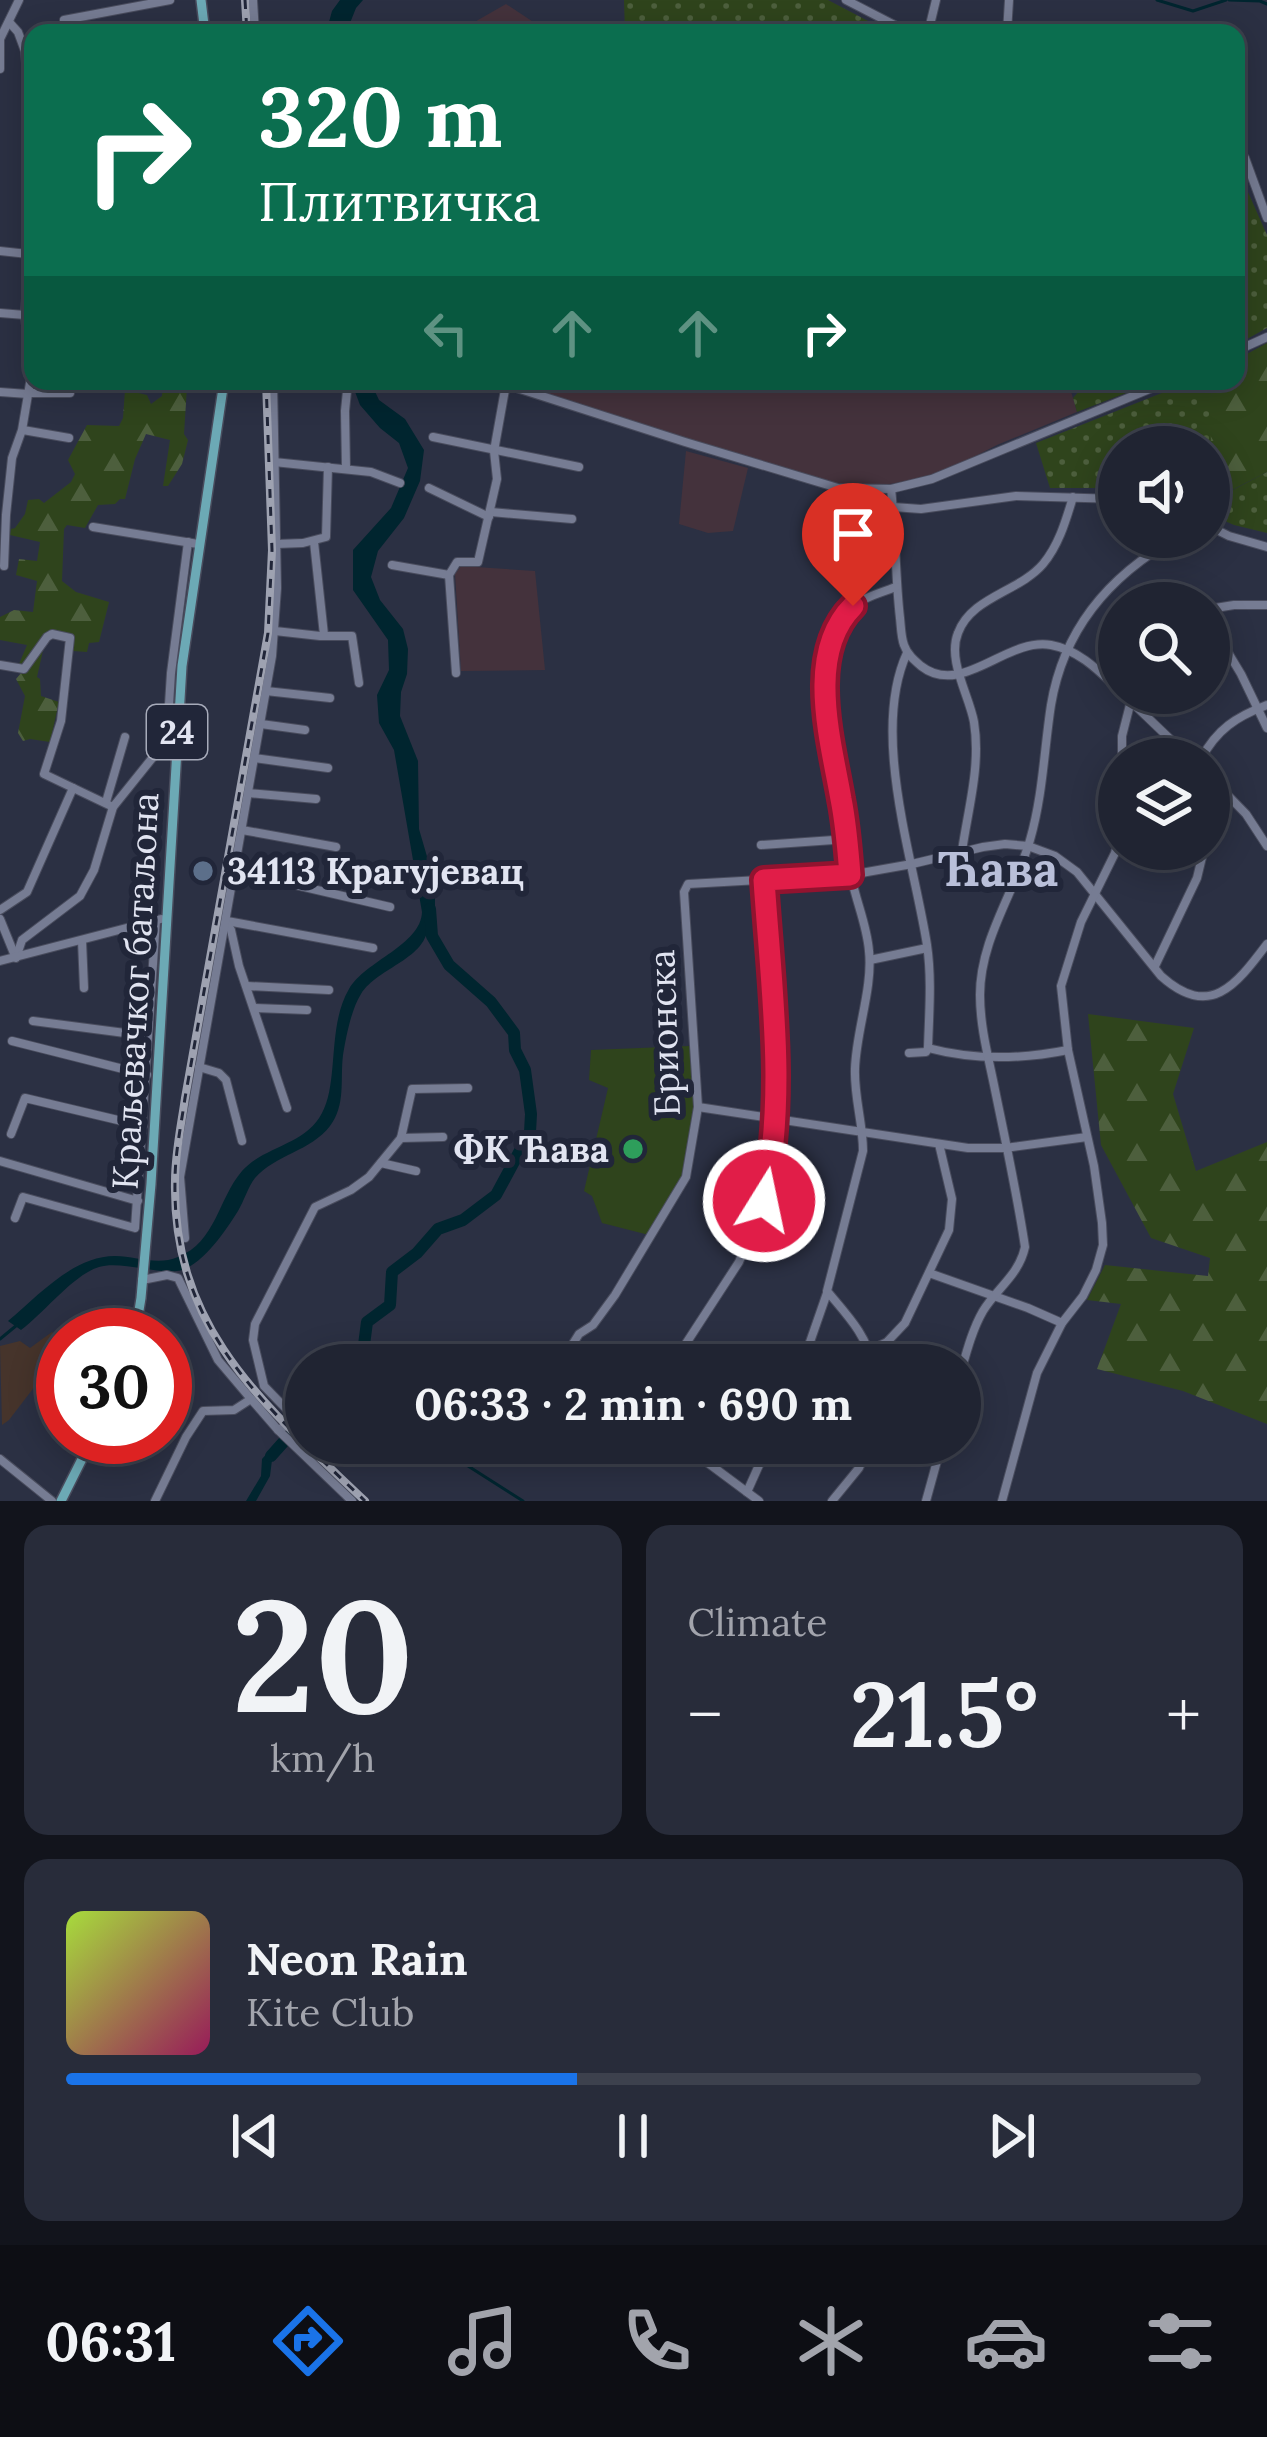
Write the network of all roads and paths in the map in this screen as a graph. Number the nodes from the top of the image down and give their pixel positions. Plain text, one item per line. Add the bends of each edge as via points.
1 (19, 0) edge
2 (170, 0) edge
3 (846, 0) edge
4 (64, 20) dead end
5 (9, 22) junction
6 (893, 24) edge
7 (0, 39) edge
8 (24, 45) edge
9 (0, 69) edge
10 (1245, 158) edge
11 (1267, 218) edge
12 (29, 390) edge
13 (222, 390) edge
14 (273, 390) edge
15 (347, 390) edge
16 (505, 390) edge
17 (525, 390) edge
18 (1146, 390) edge
19 (0, 392) edge
20 (70, 393) dead end
21 (29, 394) junction
22 (22, 430) junction
23 (433, 437) dead end
24 (69, 438) dead end
25 (494, 451) junction
26 (274, 462) junction
27 (328, 467) junction
28 (580, 467) dead end
29 (346, 468) junction
30 (400, 483) dead end
31 (429, 488) dead end
32 (838, 488) junction
33 (891, 489) junction
34 (1073, 496) junction
35 (1098, 498) edge
36 (893, 507) junction
37 (490, 514) junction
38 (572, 519) dead end
39 (93, 527) dead end
40 (1230, 536) edge
41 (314, 541) junction
42 (193, 543) junction
43 (276, 544) junction
44 (1267, 547) edge
45 (1141, 558) edge
46 (4, 566) dead end
47 (392, 566) dead end
48 (449, 575) junction
49 (896, 587) junction
50 (1267, 605) edge
51 (1230, 608) edge
52 (274, 631) junction
53 (324, 635) junction
54 (1066, 650) junction
55 (907, 653) junction
56 (1230, 655) edge
57 (0, 665) edge
58 (1098, 671) edge
59 (456, 673) dead end
60 (959, 675) junction
61 (359, 683) dead end
62 (266, 691) junction
63 (330, 698) dead end
64 (1262, 706) edge
65 (1146, 714) edge
66 (261, 724) junction
67 (178, 726) junction
68 (1267, 728) edge
69 (305, 730) dead end
70 (125, 737) dead end
71 (167, 738) junction
72 (1171, 738) edge
73 (1213, 738) edge
74 (254, 758) junction
75 (328, 768) dead end
76 (74, 788) junction
77 (248, 794) junction
78 (1230, 798) edge
79 (316, 799) dead end
80 (109, 804) junction
81 (242, 830) junction
82 (848, 839) junction
83 (761, 845) dead end
84 (1267, 845) edge
85 (1028, 846) junction
86 (336, 847) dead end
87 (962, 851) junction
88 (912, 864) junction
89 (1106, 870) edge
90 (1199, 870) edge
91 (235, 871) junction
92 (850, 875) junction
93 (764, 880) junction
94 (1095, 893) junction
95 (390, 907) dead end
96 (0, 914) edge
97 (162, 918) junction
98 (225, 921) junction
99 (82, 941) junction
100 (1267, 944) edge
101 (373, 948) dead end
102 (927, 948) junction
103 (16, 958) junction
104 (870, 960) junction
105 (0, 961) edge
106 (1155, 966) junction
107 (245, 986) junction
108 (84, 988) dead end
109 (329, 990) dead end
110 (255, 1008) junction
111 (307, 1010) dead end
112 (33, 1021) dead end
113 (148, 1036) junction
114 (12, 1041) dead end
115 (928, 1048) junction
116 (1068, 1050) junction
117 (909, 1053) dead end
118 (988, 1056) junction
119 (200, 1067) junction
120 (146, 1075) junction
121 (468, 1088) dead end
122 (698, 1107) junction
123 (287, 1108) dead end
124 (777, 1119) junction
125 (143, 1126) junction
126 (863, 1132) junction
127 (10, 1134) dead end
128 (443, 1137) dead end
129 (1087, 1137) junction
130 (400, 1138) junction
131 (242, 1141) dead end
132 (939, 1144) junction
133 (1005, 1148) junction
134 (0, 1161) edge
135 (381, 1163) junction
136 (416, 1171) dead end
137 (138, 1201) junction
138 (15, 1218) dead end
139 (185, 1238) dead end
140 (929, 1274) junction
141 (143, 1279) junction
142 (827, 1291) junction
143 (993, 1296) junction
144 (138, 1308) edge
145 (1061, 1323) junction
146 (573, 1344) edge
147 (686, 1344) edge
148 (809, 1344) edge
149 (866, 1344) edge
150 (883, 1344) edge
151 (970, 1344) edge
152 (251, 1399) junction
153 (285, 1403) edge
154 (284, 1437) joint
155 (0, 1459) edge
156 (78, 1464) edge
157 (709, 1464) edge
158 (760, 1464) edge
159 (861, 1464) edge
160 (936, 1464) edge
161 (747, 1492) junction
162 (57, 1501) edge
163 (155, 1501) edge
164 (352, 1501) edge
165 (759, 1501) edge
166 (832, 1501) edge
167 (926, 1501) edge
168 (1002, 1501) edge

1 - 5 street
2 - 4 street
3 - 6 street
5 - 7 street
5 - 8 street
7 - 9 street
10 - 11 street
12 - 21 street
13 - 42 main road, Краљевачког батаљона / 24
14 - 26 street
15 - 29 street
16 - 25 street
17 - 32 street
18 - 33 street
19 - 21 street
20 - 21 street
21 - 22 street
22 - 24 street
22 - 46 street via 12,458
23 - 25 street
25 - 28 street
25 - 37 street
26 - 27 street
26 - 43 street
27 - 29 street
27 - 41 street via 326,537
29 - 30 street
31 - 37 street
32 - 33 street
32 - 36 street
33 - 36 street
34 - 35 street
34 - 36 street
34 - 60 street via 1040,567 968,614 955,638
36 - 49 street
37 - 38 street
37 - 48 street via 478,562 457,562
39 - 42 street
40 - 44 street
41 - 43 street
41 - 53 street
42 - 67 main road, Краљевачког батаљона / 24
42 - 71 street
43 - 52 street
45 - 54 street via 1113,581
47 - 48 street
48 - 59 street
49 - 55 street
49 - 82 street via 853,606 832,640 825,719
50 - 51 street
52 - 53 street
52 - 62 street
53 - 61 street via 352,636
54 - 58 street
54 - 60 street via 1032,644
54 - 85 street
55 - 60 street via 926,670
55 - 88 street via 895,688 892,742
56 - 64 street
57 - 76 street via 24,669 47,637 70,638 61,721 44,774
60 - 87 street via 976,753
62 - 63 street
62 - 66 street
64 - 68 street
64 - 73 street
65 - 72 street
66 - 69 street
66 - 74 street
67 - 71 street
67 - 97 main road, Краљевачког батаљона / 24
70 - 80 street
71 - 80 street
74 - 75 street
74 - 77 street
76 - 80 street
76 - 96 street via 27,892
77 - 79 street
77 - 81 street
78 - 84 street
80 - 103 street via 80,896 22,940
81 - 86 street
81 - 91 street
82 - 83 street
82 - 92 street
85 - 87 street
85 - 94 street via 1068,865
85 - 118 street via 983,969
87 - 88 street
88 - 92 street
88 - 102 street
89 - 94 street
90 - 106 street
91 - 95 street
91 - 98 street
92 - 93 street
92 - 104 street
93 - 122 street, Брионска via 688,884 684,892
93 - 124 street
94 - 106 street
94 - 116 street via 1061,986
96 - 103 street
97 - 99 street
97 - 113 street
97 - 141 main road, Краљевачког батаљона / 24
98 - 101 street
98 - 107 street
98 - 119 street
99 - 103 street
99 - 108 street
100 - 106 street via 1228,991 1210,996 1176,989
102 - 104 street
102 - 115 street
103 - 105 street
104 - 126 street via 854,1072
107 - 109 street
107 - 110 street
110 - 111 street
110 - 123 street
112 - 113 street
113 - 120 street
114 - 120 street
115 - 117 street
115 - 118 street
116 - 118 street
116 - 129 street
118 - 133 street
119 - 131 street via 226,1080
119 - 139 street via 180,1177
120 - 125 street
121 - 130 street via 412,1089
122 - 124 street
122 - 146 street, Брионска via 686,1177 615,1294
124 - 126 street
124 - 147 street via 764,1201 739,1262
125 - 127 street via 25,1098
125 - 137 street
126 - 132 street
126 - 142 street
128 - 130 street
129 - 133 street
129 - 145 street via 1102,1245 1083,1296
130 - 135 street
132 - 133 street
132 - 140 street via 952,1214
133 - 143 street via 1025,1247
134 - 137 street
135 - 136 street
135 - 153 street via 315,1207 255,1324 264,1386
137 - 138 street via 135,1228 23,1197
140 - 143 street
140 - 150 street via 905,1323
141 - 144 main road, 24
141 - 152 street via 180,1280 218,1360
142 - 148 street
142 - 149 street
143 - 145 street
143 - 151 street
145 - 168 street via 1028,1398
152 - 154 street
152 - 163 street via 201,1414
154 - 164 street
155 - 162 street
156 - 162 main road
157 - 161 street
158 - 161 street
159 - 166 street
160 - 167 street
161 - 165 street

